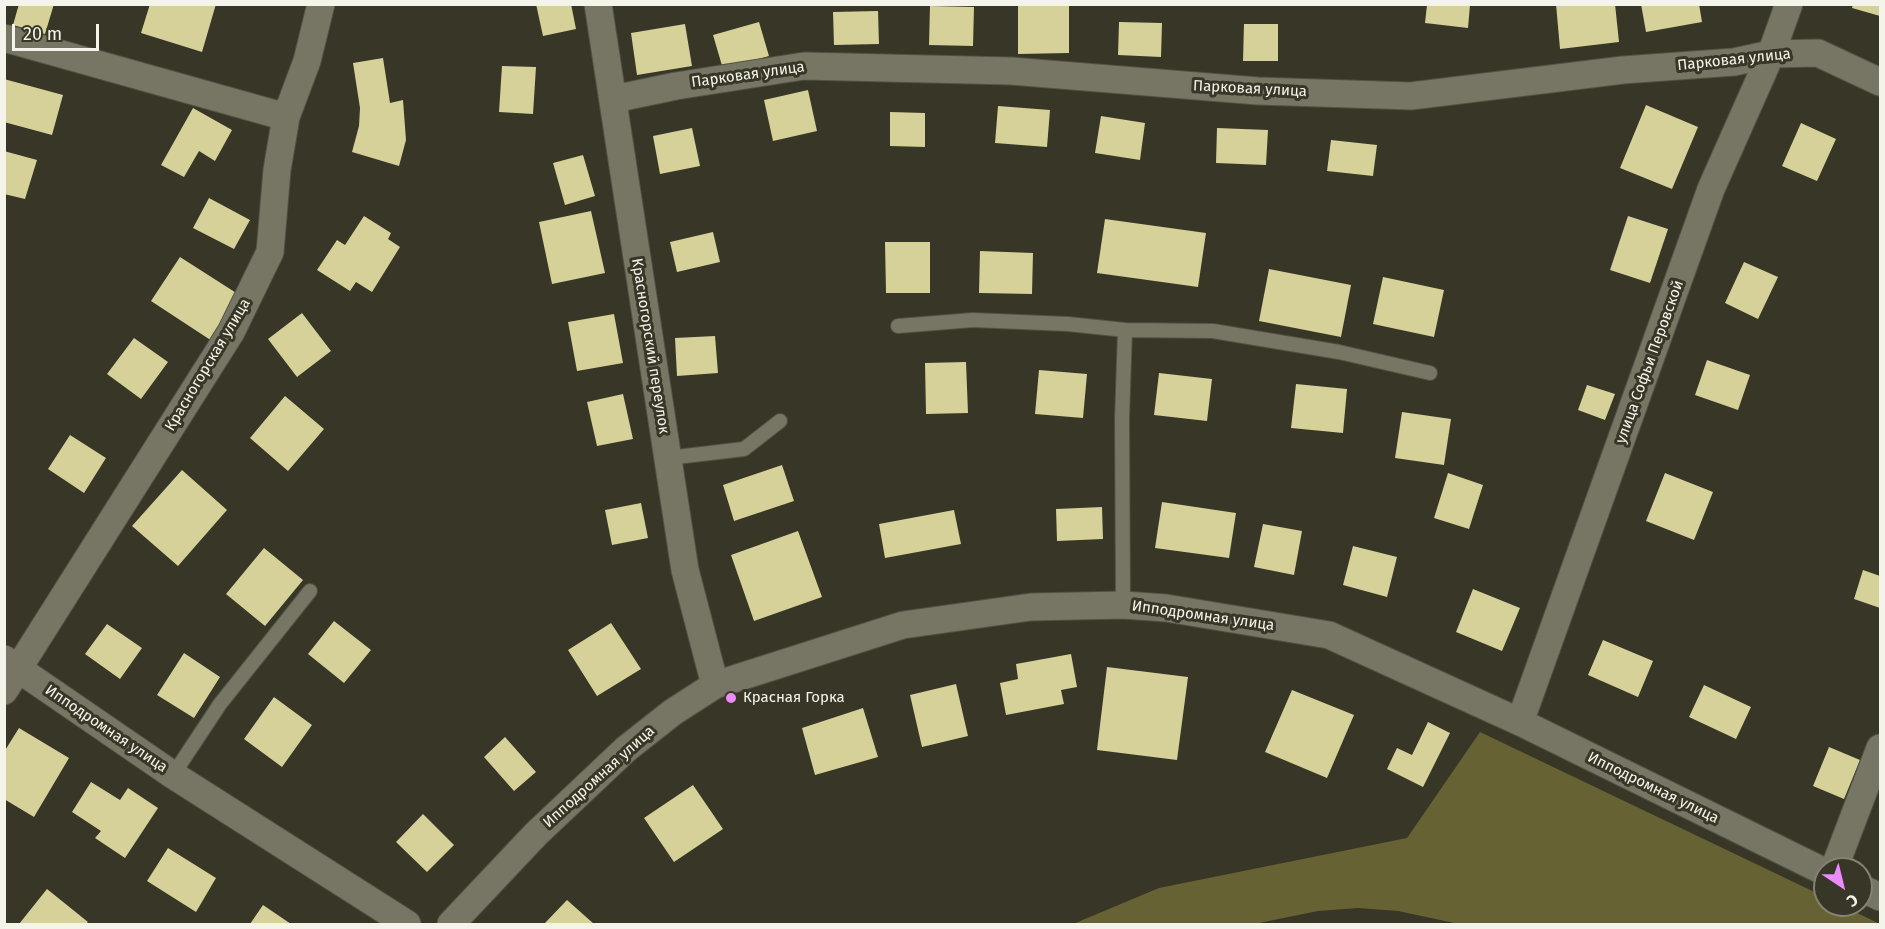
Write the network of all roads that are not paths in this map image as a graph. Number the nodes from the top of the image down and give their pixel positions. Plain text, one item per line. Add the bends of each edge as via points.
1 (321, 4) edge
2 (598, 4) edge
3 (1789, 4) edge
4 (4, 38) edge
5 (1771, 54) junction
6 (1881, 82) edge
7 (614, 99) junction
8 (286, 117) junction
9 (898, 326) dead end
10 (1125, 330) junction
11 (1430, 373) dead end
12 (780, 421) dead end
13 (668, 458) junction
14 (310, 591) dead end
15 (1123, 604) junction
16 (9, 673) edge
17 (715, 686) junction
18 (1520, 722) junction
19 (1881, 748) edge
20 (173, 775) junction
21 (1839, 857) edge
22 (1813, 866) edge
23 (407, 924) edge
24 (451, 924) edge

1 - 8 street, Красногорская улица via 307,61
2 - 7 street, Красногорский переулок
3 - 5 street, улица Софьи Перовской
4 - 8 street
5 - 6 street, Парковая улица via 1818,53
5 - 7 street, Парковая улица via 1734,62 1623,70 1412,96 1258,91 1011,70 804,66
5 - 18 street, улица Софьи Перовской via 1711,189
7 - 13 street, Красногорский переулок via 630,228
8 - 16 street, Красногорская улица via 270,252 258,279 225,342
9 - 10 lane via 973,320
10 - 11 lane via 1213,331 1340,352
10 - 15 lane
12 - 13 lane via 744,449
13 - 17 street, Красногорский переулок via 685,570
14 - 20 lane via 220,704
15 - 17 street, Ипподромная улица via 1031,607 903,625
15 - 18 street, Ипподромная улица via 1329,635
16 - 20 street, Ипподромная улица
17 - 24 street, Ипподромная улица via 673,712 626,749 536,834
18 - 22 street, Ипподромная улица
19 - 21 street
20 - 23 street, Ипподромная улица

